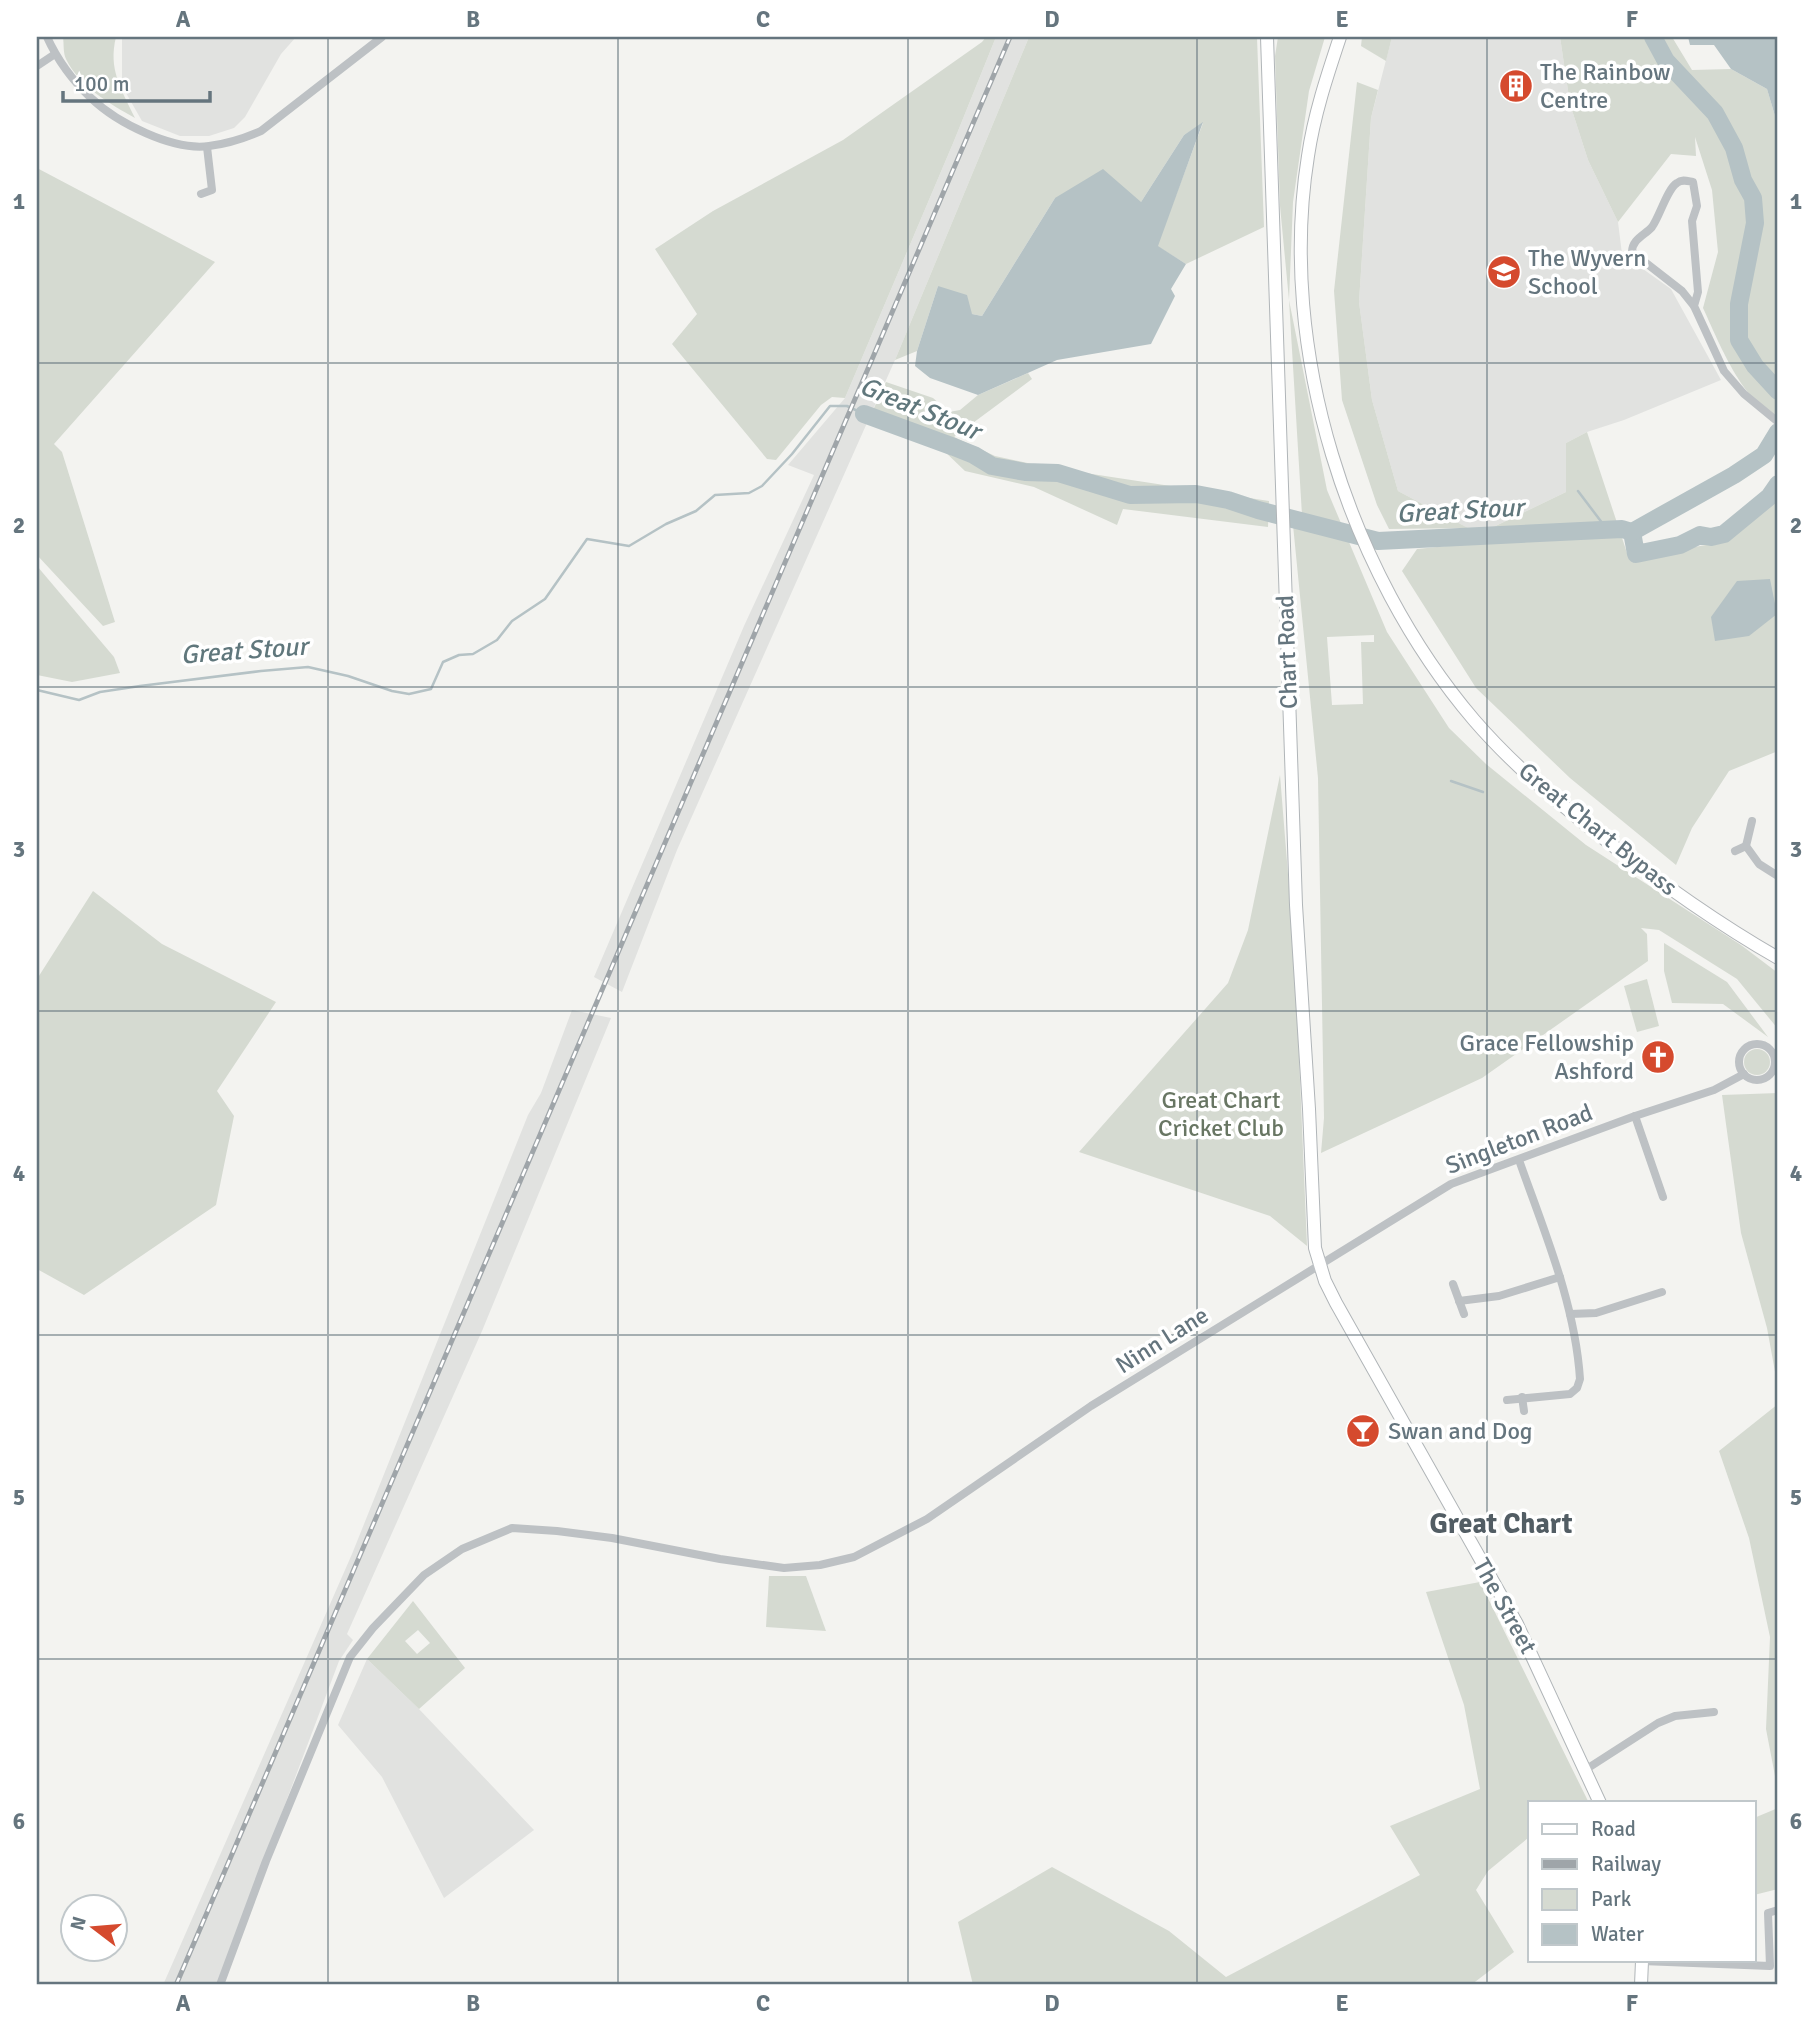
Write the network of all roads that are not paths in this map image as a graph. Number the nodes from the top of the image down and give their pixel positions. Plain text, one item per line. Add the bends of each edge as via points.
1 (47, 37) edge
2 (382, 37) edge
3 (1267, 37) edge
4 (1340, 37) edge
5 (55, 54) junction
6 (37, 66) edge
7 (207, 147) junction
8 (212, 190) junction
9 (201, 194) dead end
10 (222, 194) dead end
11 (1694, 306) junction
12 (1778, 422) edge
13 (1752, 821) dead end
14 (1746, 846) junction
15 (1735, 851) dead end
16 (1778, 876) edge
17 (1778, 958) edge
18 (1744, 1074) junction
19 (1635, 1116) junction
20 (1518, 1160) junction
21 (1663, 1197) dead end
22 (1320, 1266) junction
23 (1560, 1278) junction
24 (1453, 1284) dead end
25 (1662, 1292) dead end
26 (1650, 1296) junction
27 (1459, 1301) junction
28 (1653, 1307) dead end
29 (1464, 1314) dead end
30 (1570, 1314) junction
31 (1522, 1397) junction
32 (1507, 1400) dead end
33 (1524, 1410) dead end
34 (1714, 1712) dead end
35 (1585, 1770) junction
36 (1599, 1801) edge
37 (1778, 1910) edge
38 (1642, 1962) edge
39 (1668, 1962) edge
40 (220, 1985) edge
41 (1641, 1985) edge

1 - 5 street
2 - 7 street via 261,131
3 - 22 street, Chart Road via 1296,905 1315,1248
4 - 17 street, Great Chart Bypass via 1312,130 1301,254 1314,377 1334,459 1369,553 1406,627 1474,720 1514,762 1652,876
5 - 6 street
5 - 7 street via 91,99 108,112 159,139
7 - 8 street
8 - 9 street
8 - 10 street
11 - 11 street via 1632,252 1632,246 1651,228 1674,184 1684,180 1693,182 1697,206 1692,221 1698,292
11 - 12 street via 1724,371
13 - 14 street
14 - 15 street
14 - 16 street via 1759,864
18 - 18 street, Singleton Road via 1740,1062 1745,1050 1756,1045 1771,1051 1775,1065 1768,1077 1750,1079
18 - 19 street, Singleton Road via 1714,1090
19 - 20 street, Singleton Road
19 - 21 street
20 - 22 street, Singleton Road via 1451,1184
20 - 23 street
22 - 35 street, The Street via 1336,1303 1517,1624
22 - 40 street, Ninn Lane via 1091,1406 927,1519 854,1557 784,1568 612,1538 512,1528 461,1549 424,1575 350,1657
23 - 27 street via 1499,1296
23 - 30 street
24 - 27 street
25 - 26 street
26 - 28 street
26 - 30 street via 1596,1312
27 - 29 street
30 - 31 street via 1577,1388 1566,1395
31 - 32 street
31 - 33 street
34 - 35 street via 1675,1716 1658,1723
35 - 36 street, The Street
37 - 39 street via 1768,1913 1770,1966
38 - 41 street

